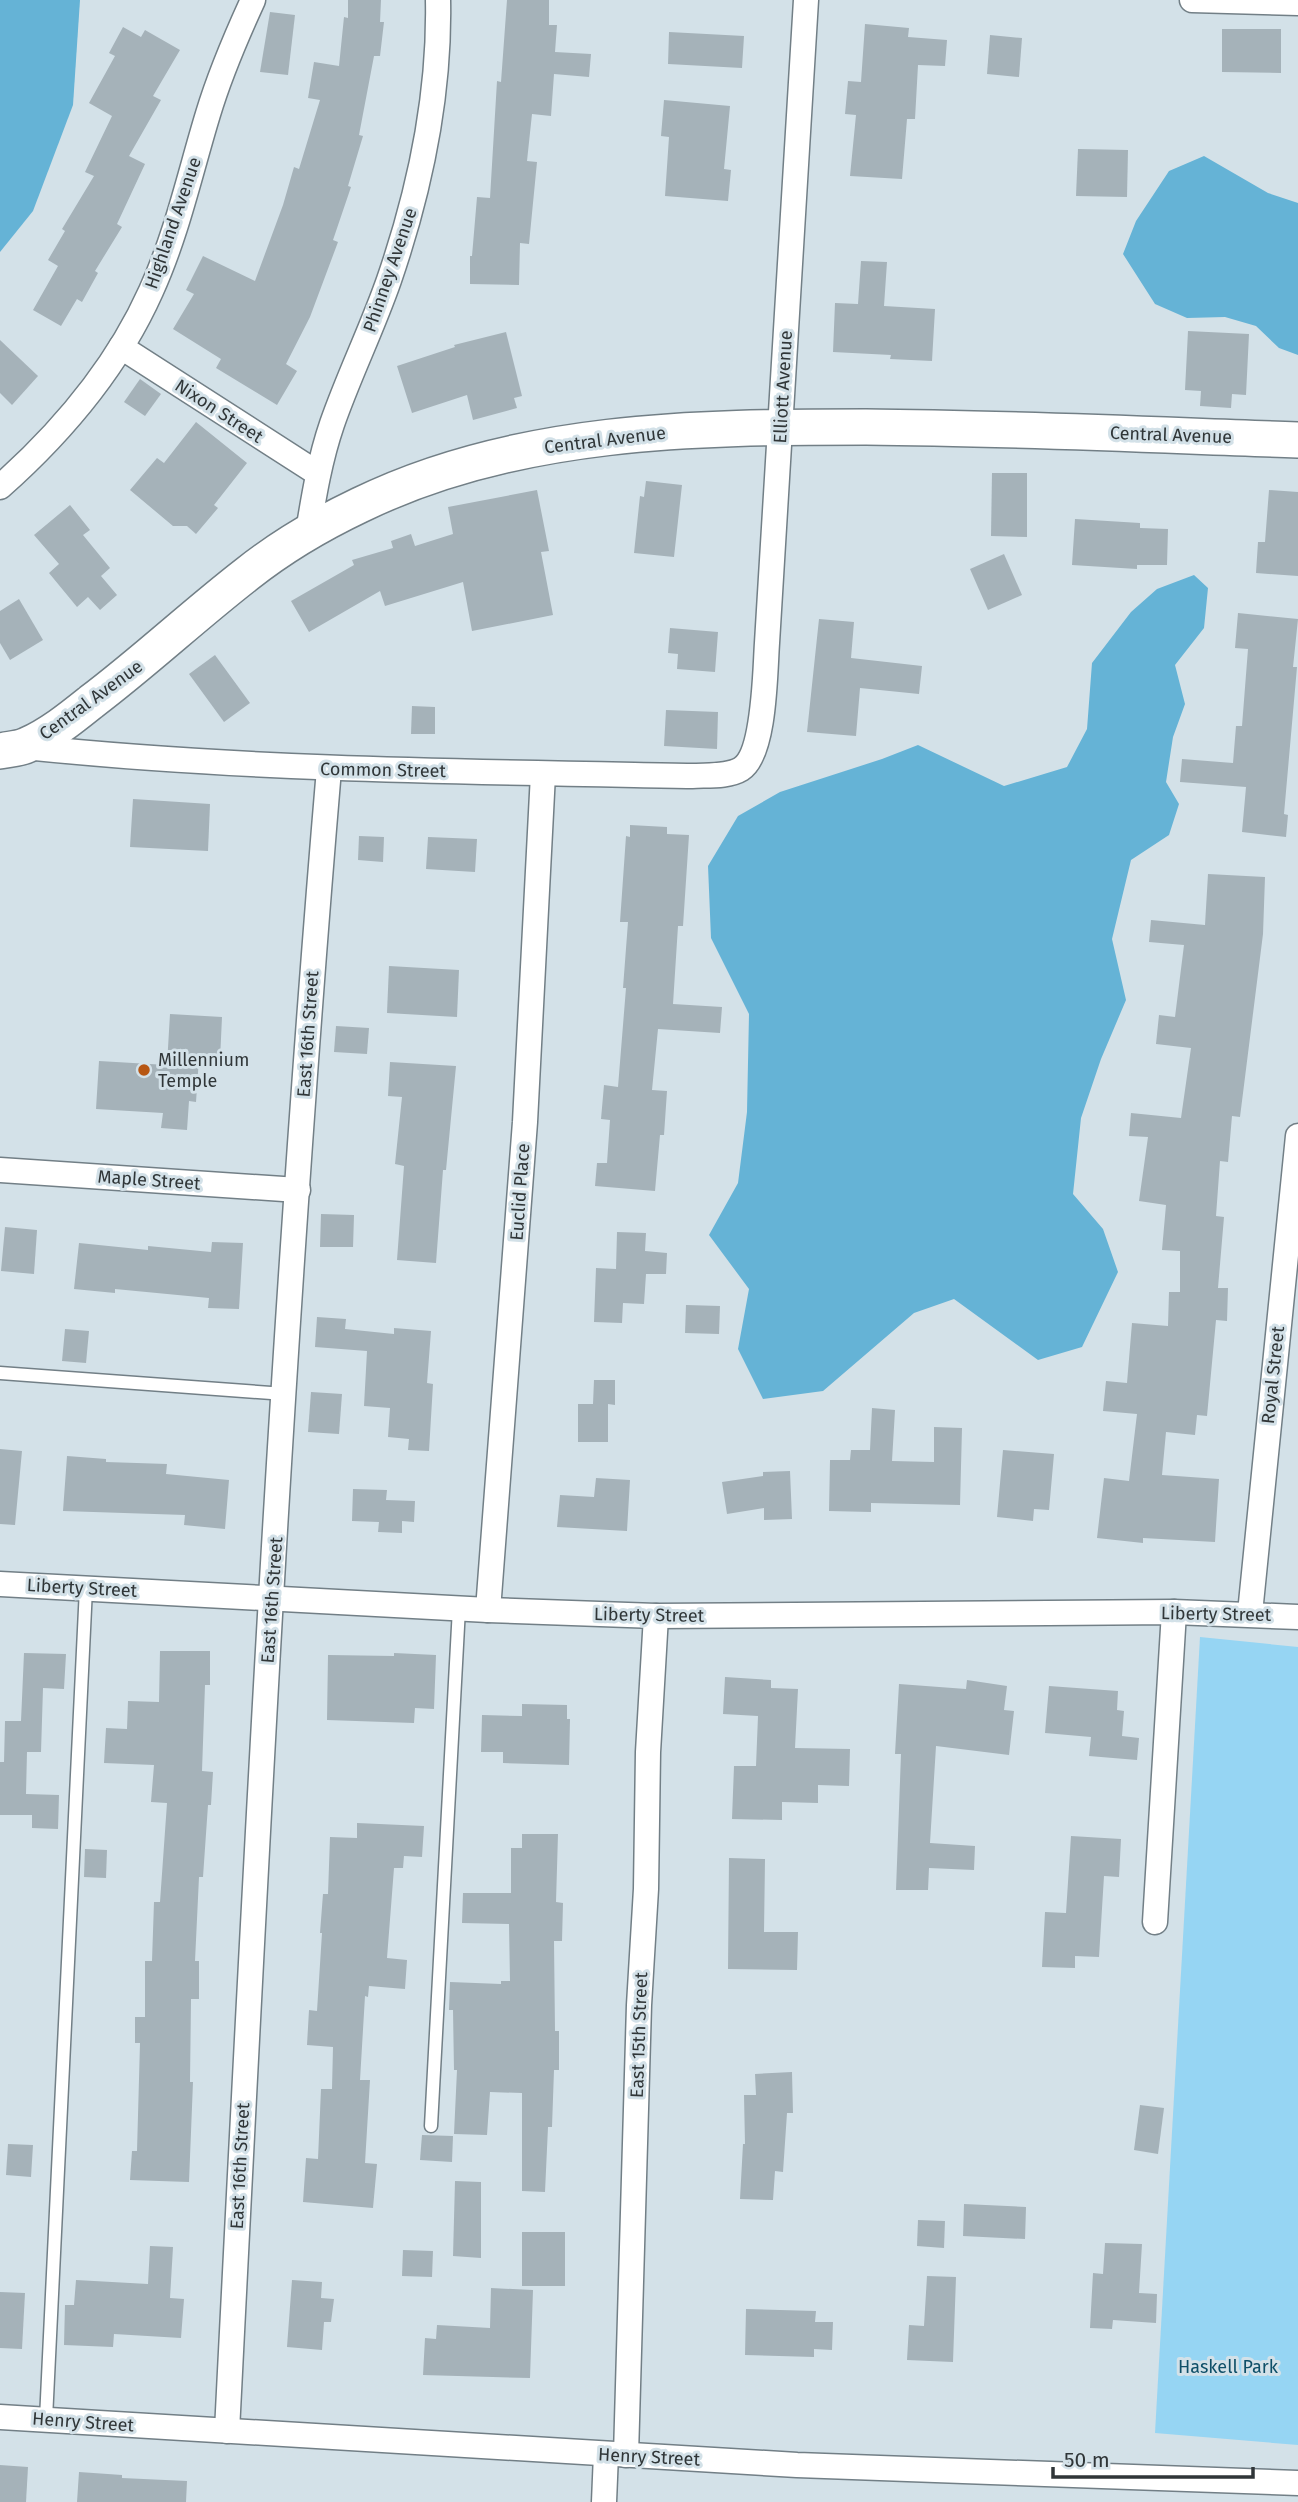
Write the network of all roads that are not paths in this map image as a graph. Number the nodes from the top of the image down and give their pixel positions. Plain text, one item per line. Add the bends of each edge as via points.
1 (253, 0) edge
2 (438, 0) edge
3 (806, 0) edge
4 (1192, 0) edge
5 (1264, 1) edge
6 (1298, 3) edge
7 (121, 347) junction
8 (781, 427) junction
9 (1298, 440) edge
10 (317, 473) junction
11 (0, 487) edge
12 (308, 532) junction
13 (12, 749) edge
14 (329, 769) junction
15 (741, 769) joint
16 (543, 774) junction
17 (1298, 1136) edge
18 (0, 1170) edge
19 (298, 1189) junction
20 (0, 1373) edge
21 (285, 1394) junction
22 (0, 1584) edge
23 (86, 1588) junction
24 (272, 1598) junction
25 (459, 1608) junction
26 (488, 1610) junction
27 (1174, 1612) junction
28 (1250, 1614) junction
29 (656, 1616) junction
30 (1298, 1617) edge
31 (1155, 1922) dead end
32 (431, 2126) dead end
33 (0, 2417) edge
34 (46, 2419) junction
35 (227, 2431) junction
36 (616, 2455) junction
37 (1298, 2483) edge
38 (604, 2502) edge

1 - 7 street, Highland Avenue via 209,110 165,257
2 - 10 street, Phinney Avenue via 436,76 411,211
3 - 8 street, Elliott Avenue
4 - 5 street
5 - 6 street
7 - 10 street, Nixon Street
7 - 11 street, Highland Avenue via 74,413
8 - 9 street, Central Avenue via 967,428
8 - 12 street, Central Avenue via 651,433 521,451 409,484
8 - 15 street, Elliott Avenue via 759,729 754,750
10 - 12 street, Phinney Avenue
12 - 13 street, Central Avenue via 247,573 56,728
13 - 14 street, Common Street
14 - 16 street, Common Street
14 - 19 street, East 16th Street
15 - 16 street, Common Street via 692,776
16 - 26 street, Euclid Place via 526,1122
17 - 28 street, Royal Street
18 - 19 street, Maple Street
19 - 21 street, East 16th Street
20 - 21 lane
21 - 24 street, East 16th Street
22 - 23 street, Liberty Street
23 - 24 street, Liberty Street
23 - 34 lane
24 - 25 street, Liberty Street
24 - 35 street, East 16th Street
25 - 26 street, Liberty Street
25 - 32 lane
26 - 29 street, Liberty Street
27 - 28 street, Liberty Street
27 - 29 street, Liberty Street
27 - 31 street
28 - 30 street, Liberty Street
29 - 36 street, East 15th Street
33 - 34 street, Henry Street
34 - 35 street, Henry Street
35 - 36 street, Henry Street
36 - 37 street, Henry Street
36 - 38 street, East 15th Street

